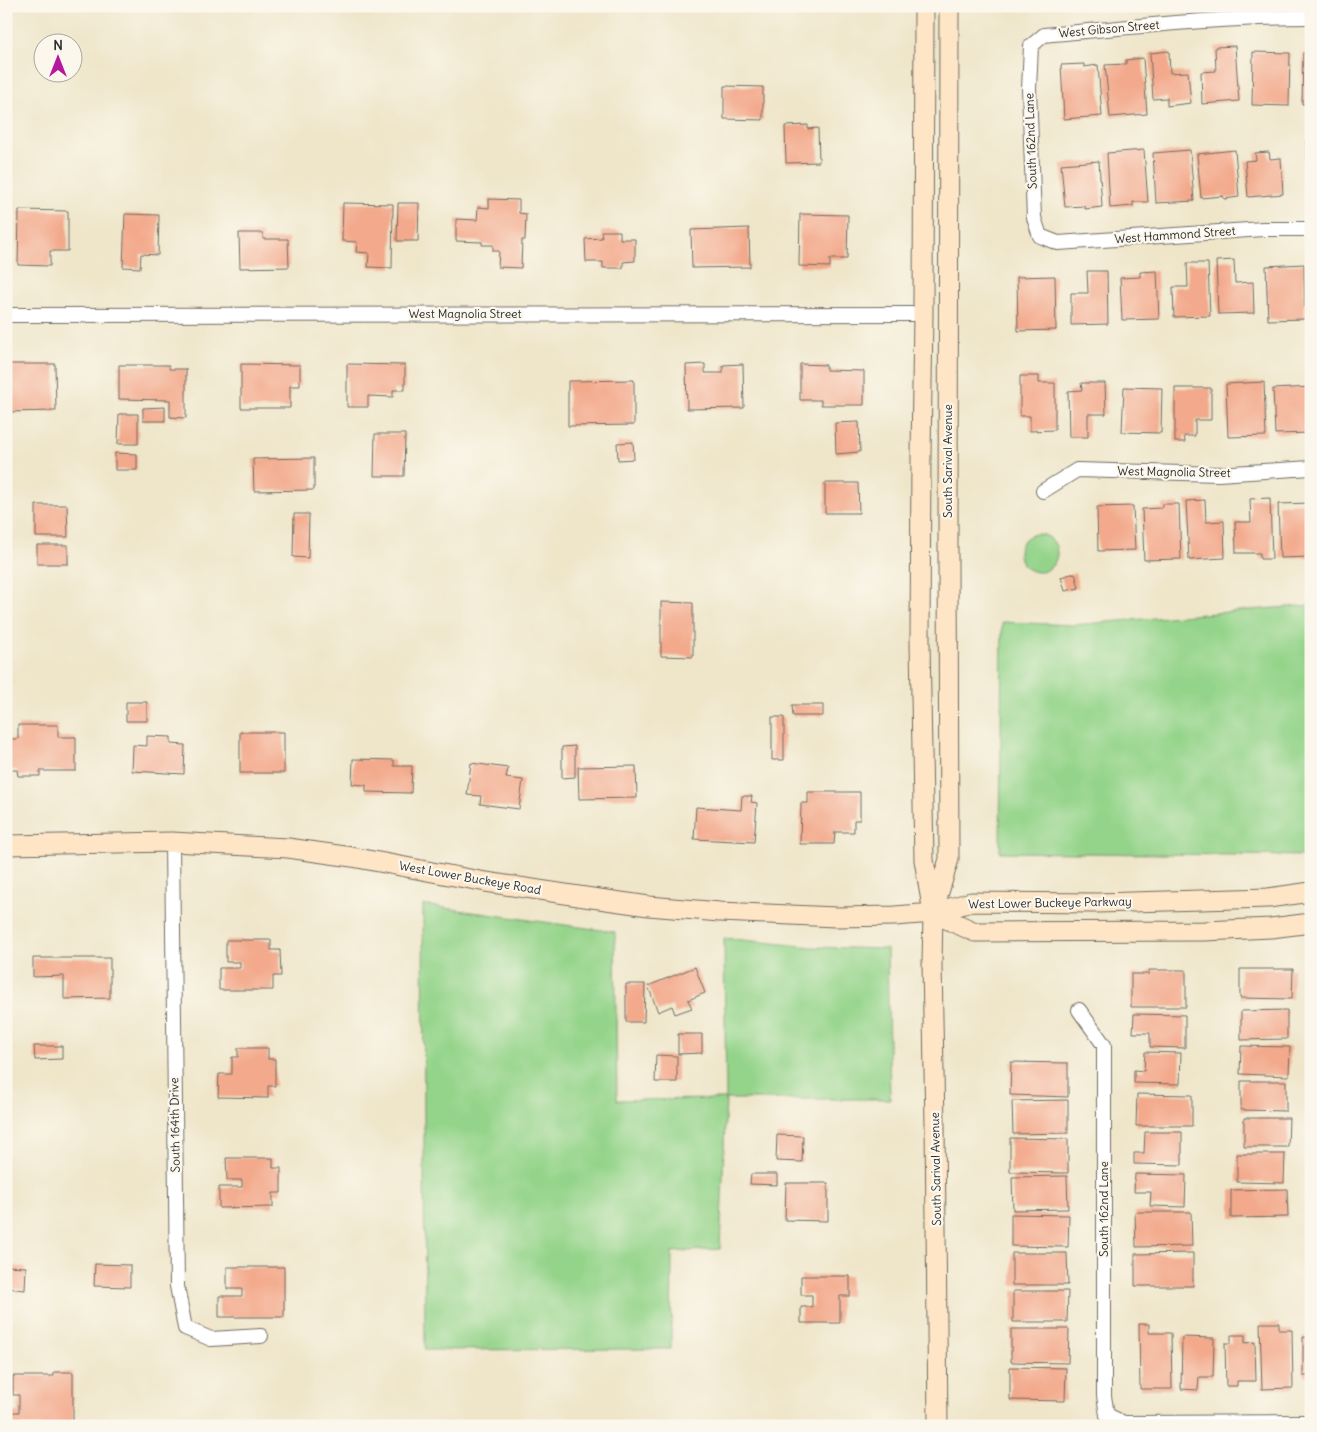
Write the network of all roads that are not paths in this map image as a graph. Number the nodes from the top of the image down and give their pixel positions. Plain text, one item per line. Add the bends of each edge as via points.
1 (924, 6) edge
2 (949, 6) edge
3 (1311, 17) edge
4 (1031, 46) joint
5 (1311, 229) edge
6 (1040, 236) joint
7 (6, 314) edge
8 (923, 314) junction
9 (948, 314) junction
10 (1311, 468) edge
11 (1043, 491) dead end
12 (172, 842) junction
13 (6, 845) edge
14 (1311, 892) edge
15 (933, 913) junction
16 (1311, 922) edge
17 (1079, 1010) dead end
18 (261, 1336) dead end
19 (1311, 1422) edge
20 (938, 1426) edge

1 - 8 main road, South Sarival Avenue
2 - 9 main road, South Sarival Avenue
3 - 4 street, West Gibson Street via 1271,17 1044,35
4 - 6 street, South 162nd Lane via 1029,89 1034,218
5 - 6 street, West Hammond Street via 1058,242
7 - 8 street, West Magnolia Street
8 - 9 main road
8 - 15 main road, South Sarival Avenue via 920,642 924,860
9 - 15 main road, South Sarival Avenue via 949,859
10 - 11 street, West Magnolia Street via 1218,474 1077,470
12 - 13 main road, West Lower Buckeye Road
12 - 15 main road, West Lower Buckeye Road via 327,853 504,885 681,909 836,917
12 - 18 street, South 164th Drive via 177,1286 184,1328 212,1339
14 - 15 main road, West Lower Buckeye Parkway via 1230,900 971,902
15 - 16 main road, West Lower Buckeye Parkway via 975,932 1204,931 1271,928
15 - 20 main road, South Sarival Avenue
17 - 19 street, South 162nd Lane via 1104,1044 1106,1416 1124,1423

